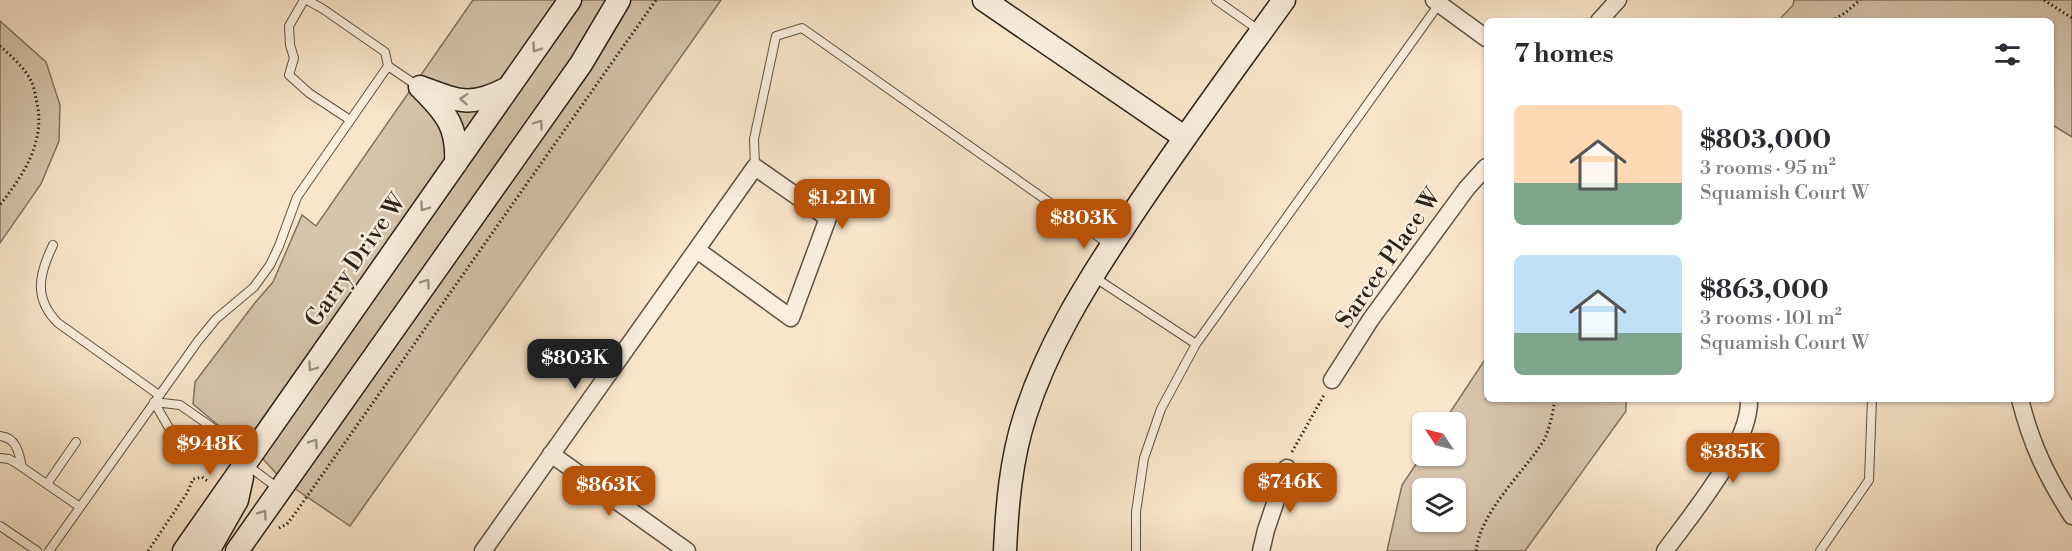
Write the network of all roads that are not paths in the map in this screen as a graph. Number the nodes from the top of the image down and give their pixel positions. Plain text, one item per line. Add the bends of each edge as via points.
1 (306, 0) edge
2 (570, 0) edge
3 (619, 0) edge
4 (984, 0) edge
5 (1216, 0) edge
6 (1284, 0) edge
7 (1618, 0) edge
8 (1437, 2) edge
9 (1602, 18) edge
10 (1261, 32) junction
11 (1484, 37) edge
12 (388, 66) junction
13 (420, 87) junction
14 (508, 88) junction
15 (350, 120) junction
16 (1184, 137) junction
17 (456, 163) junction
18 (755, 167) junction
19 (1484, 169) edge
20 (53, 245) dead end
21 (1111, 246) junction
22 (697, 250) junction
23 (1092, 275) junction
24 (1196, 344) junction
25 (1332, 380) road end
26 (157, 399) junction
27 (1749, 402) edge
28 (1872, 402) edge
29 (2021, 402) edge
30 (0, 436) edge
31 (76, 442) dead end
32 (551, 454) junction
33 (0, 458) edge
34 (238, 459) junction
35 (22, 467) junction
36 (1287, 468) road end
37 (47, 484) junction
38 (280, 490) junction
39 (80, 507) junction
40 (2072, 516) edge
41 (0, 526) edge
42 (37, 551) edge
43 (50, 551) edge
44 (184, 551) edge
45 (207, 551) edge
46 (237, 551) edge
47 (483, 551) edge
48 (687, 551) edge
49 (1005, 551) edge
50 (1136, 551) edge
51 (1261, 551) edge
52 (1665, 551) edge
53 (1820, 551) edge

1 - 12 lane via 385,52
1 - 15 lane via 290,26 294,58 289,75
2 -> 14 main road, Garry Drive W
38 -> 3 main road via 581,64
4 - 16 main road
5 - 10 lane
6 - 10 main road
7 - 9 street
8 - 11 street
8 - 24 lane
10 - 16 main road
12 - 13 lane
12 - 15 lane
14 -> 13 main road via 488,99 466,101
13 - 17 main road via 440,106 451,125 457,144
14 - 17 main road, Garry Drive W
15 - 26 lane via 297,197 270,266 254,287 216,319
16 - 21 main road
17 -> 34 main road, Garry Drive W
18 - 21 lane via 754,139 776,36 802,28
18 - 22 street
18 - 22 street via 828,218 791,318
19 - 25 street, Sarcee Place W via 1378,310
20 - 26 lane via 41,281 47,313
21 - 23 main road
22 - 32 street
23 - 24 lane
23 - 49 main road via 1042,367 1024,419 1013,466
24 - 50 lane via 1161,409 1144,458 1136,512
26 - 34 lane via 180,405 226,437
26 - 34 lane via 169,428 212,457
26 - 39 lane
27 - 52 street via 1742,435 1730,458
28 - 53 lane via 1869,480
29 - 40 street via 2027,430 2049,480
30 - 35 lane via 8,437 16,446
31 - 37 lane
32 - 47 street
32 - 48 street
33 - 35 lane
34 - 38 lane
34 - 44 main road, Garry Drive W
34 - 45 main road via 237,500
35 - 37 lane
36 - 51 street
37 - 39 lane
46 -> 38 main road
39 - 43 lane
41 - 42 lane

